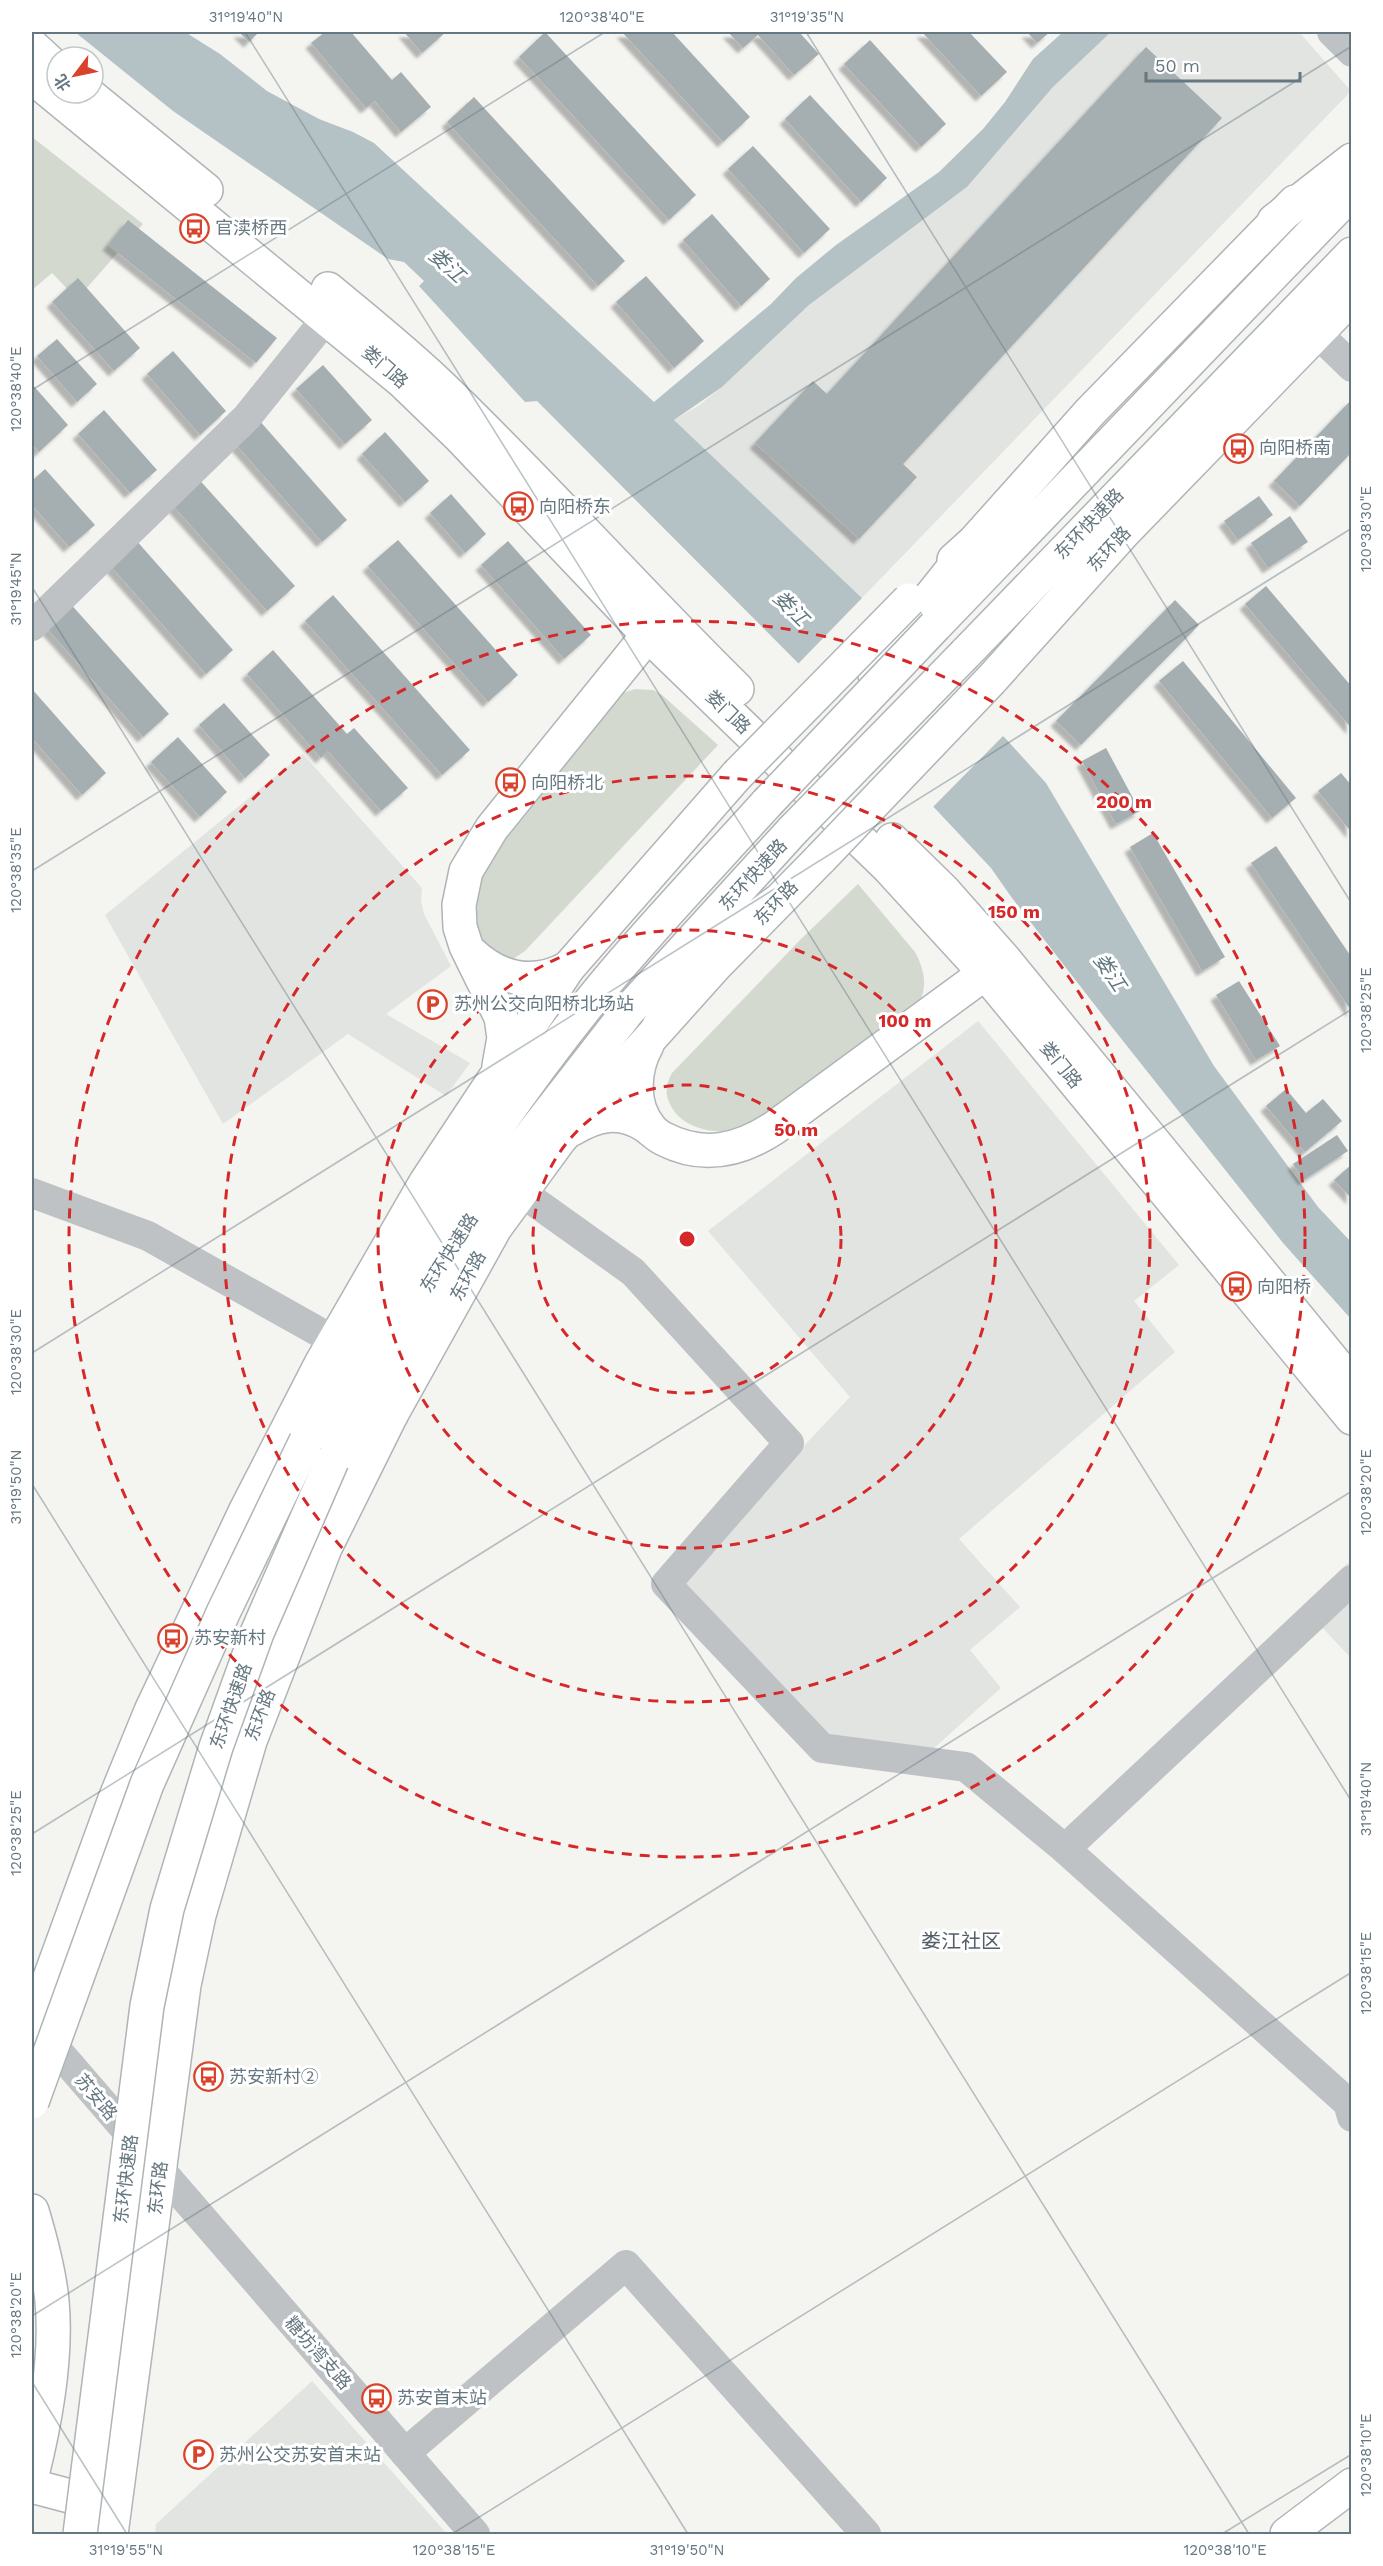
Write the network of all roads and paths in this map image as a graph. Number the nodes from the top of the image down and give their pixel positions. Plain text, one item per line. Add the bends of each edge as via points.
1 (1332, 32) edge
2 (32, 46) edge
3 (1352, 52) edge
4 (45, 58) edge
5 (32, 77) edge
6 (101, 105) edge
7 (1352, 151) edge
8 (1352, 160) edge
9 (1352, 192) edge
10 (1274, 221) junction
11 (1352, 254) edge
12 (1352, 286) edge
13 (1352, 297) edge
14 (334, 309) junction
15 (1317, 333) junction
16 (1352, 367) edge
17 (1215, 398) junction
18 (921, 612) junction
19 (32, 626) edge
20 (657, 626) junction
21 (731, 899) junction
22 (777, 902) junction
23 (468, 949) junction
24 (695, 962) junction
25 (995, 966) junction
26 (568, 968) junction
27 (628, 1011) junction
28 (658, 1028) junction
29 (496, 1073) junction
30 (650, 1128) junction
31 (560, 1138) junction
32 (32, 1192) edge
33 (521, 1192) junction
34 (335, 1341) junction
35 (391, 1348) junction
36 (1352, 1384) edge
37 (391, 1415) junction
38 (1352, 1418) edge
39 (332, 1461) junction
40 (1352, 1580) edge
41 (1065, 1849) junction
42 (37, 2028) edge
43 (32, 2102) edge
44 (1352, 2117) edge
45 (160, 2171) junction
46 (32, 2211) edge
47 (405, 2454) junction
48 (89, 2473) junction
49 (32, 2475) edge
50 (1352, 2485) edge
51 (32, 2486) edge
52 (113, 2521) edge
53 (70, 2535) edge
54 (80, 2535) edge
55 (475, 2535) edge
56 (866, 2535) edge
57 (1287, 2535) edge

1 - 3 street
2 - 4 main road
5 - 14 main road, 娄门路
6 - 14 main road, 娄门路
7 - 10 main road
8 - 10 main road
9 - 18 main road, 东环快速路
10 - 18 main road via 1083,420 974,542
11 - 17 main road, 东环快速路
12 - 17 main road
13 - 15 main road, 东环路
14 - 19 street via 247,417
14 - 20 main road, 娄门路 via 394,344 469,414
15 - 16 street
15 - 22 main road, 东环路, bridge via 1124,532 991,680
17 - 21 main road, 东环快速路, bridge via 1103,509
18 - 26 main road, bridge via 737,775
18 - 43 main road, 东环快速路, bridge via 838,729 604,985 537,1072 417,1246 306,1441 223,1613 147,1785
20 - 23 main road via 474,855 462,883 459,904 461,932
20 - 25 main road, 娄门路 via 928,875
21 - 24 main road
21 - 27 main road, 东环快速路
22 - 24 main road
22 - 28 main road, 东环路
23 - 26 main road via 494,970 514,978 548,977
23 - 29 main road via 503,1028 504,1046
24 - 27 main road
24 - 28 main road
25 - 30 main road via 749,1143 720,1151 697,1150 670,1142
25 - 36 main road, 娄门路
25 - 38 main road, 娄门路
26 - 29 main road
27 - 35 main road, 东环快速路 via 482,1202
28 - 30 main road via 640,1060 636,1085 639,1106
28 - 31 main road, 东环路
29 - 34 main road via 426,1182
30 - 31 main road via 624,1116 606,1114 584,1122
31 - 33 main road, 东环路
32 - 34 street via 148,1236
33 - 37 main road, 东环路 via 495,1228
33 - 41 street via 633,1272 789,1443 666,1584 822,1748 966,1767
34 - 42 main road via 246,1510 151,1711 115,1799
35 - 37 main road
35 - 39 main road, 东环快速路
37 - 39 main road
37 - 45 main road, 东环路 via 325,1548 250,1741 226,1818 184,1985
39 - 48 main road, 东环快速路, bridge via 257,1633 216,1747 167,1909 147,2006
40 - 41 street
41 - 44 street via 1347,2103
42 - 45 street, 苏安路
45 - 47 street, 糖坊湾支路
45 - 52 main road, 东环路
46 - 49 main road via 52,2303 49,2370
47 - 55 street, 糖坊湾支路
47 - 56 street via 626,2265
48 - 53 main road, bridge
48 - 54 main road, 东环快速路, bridge
50 - 57 main road
51 - 52 main road

